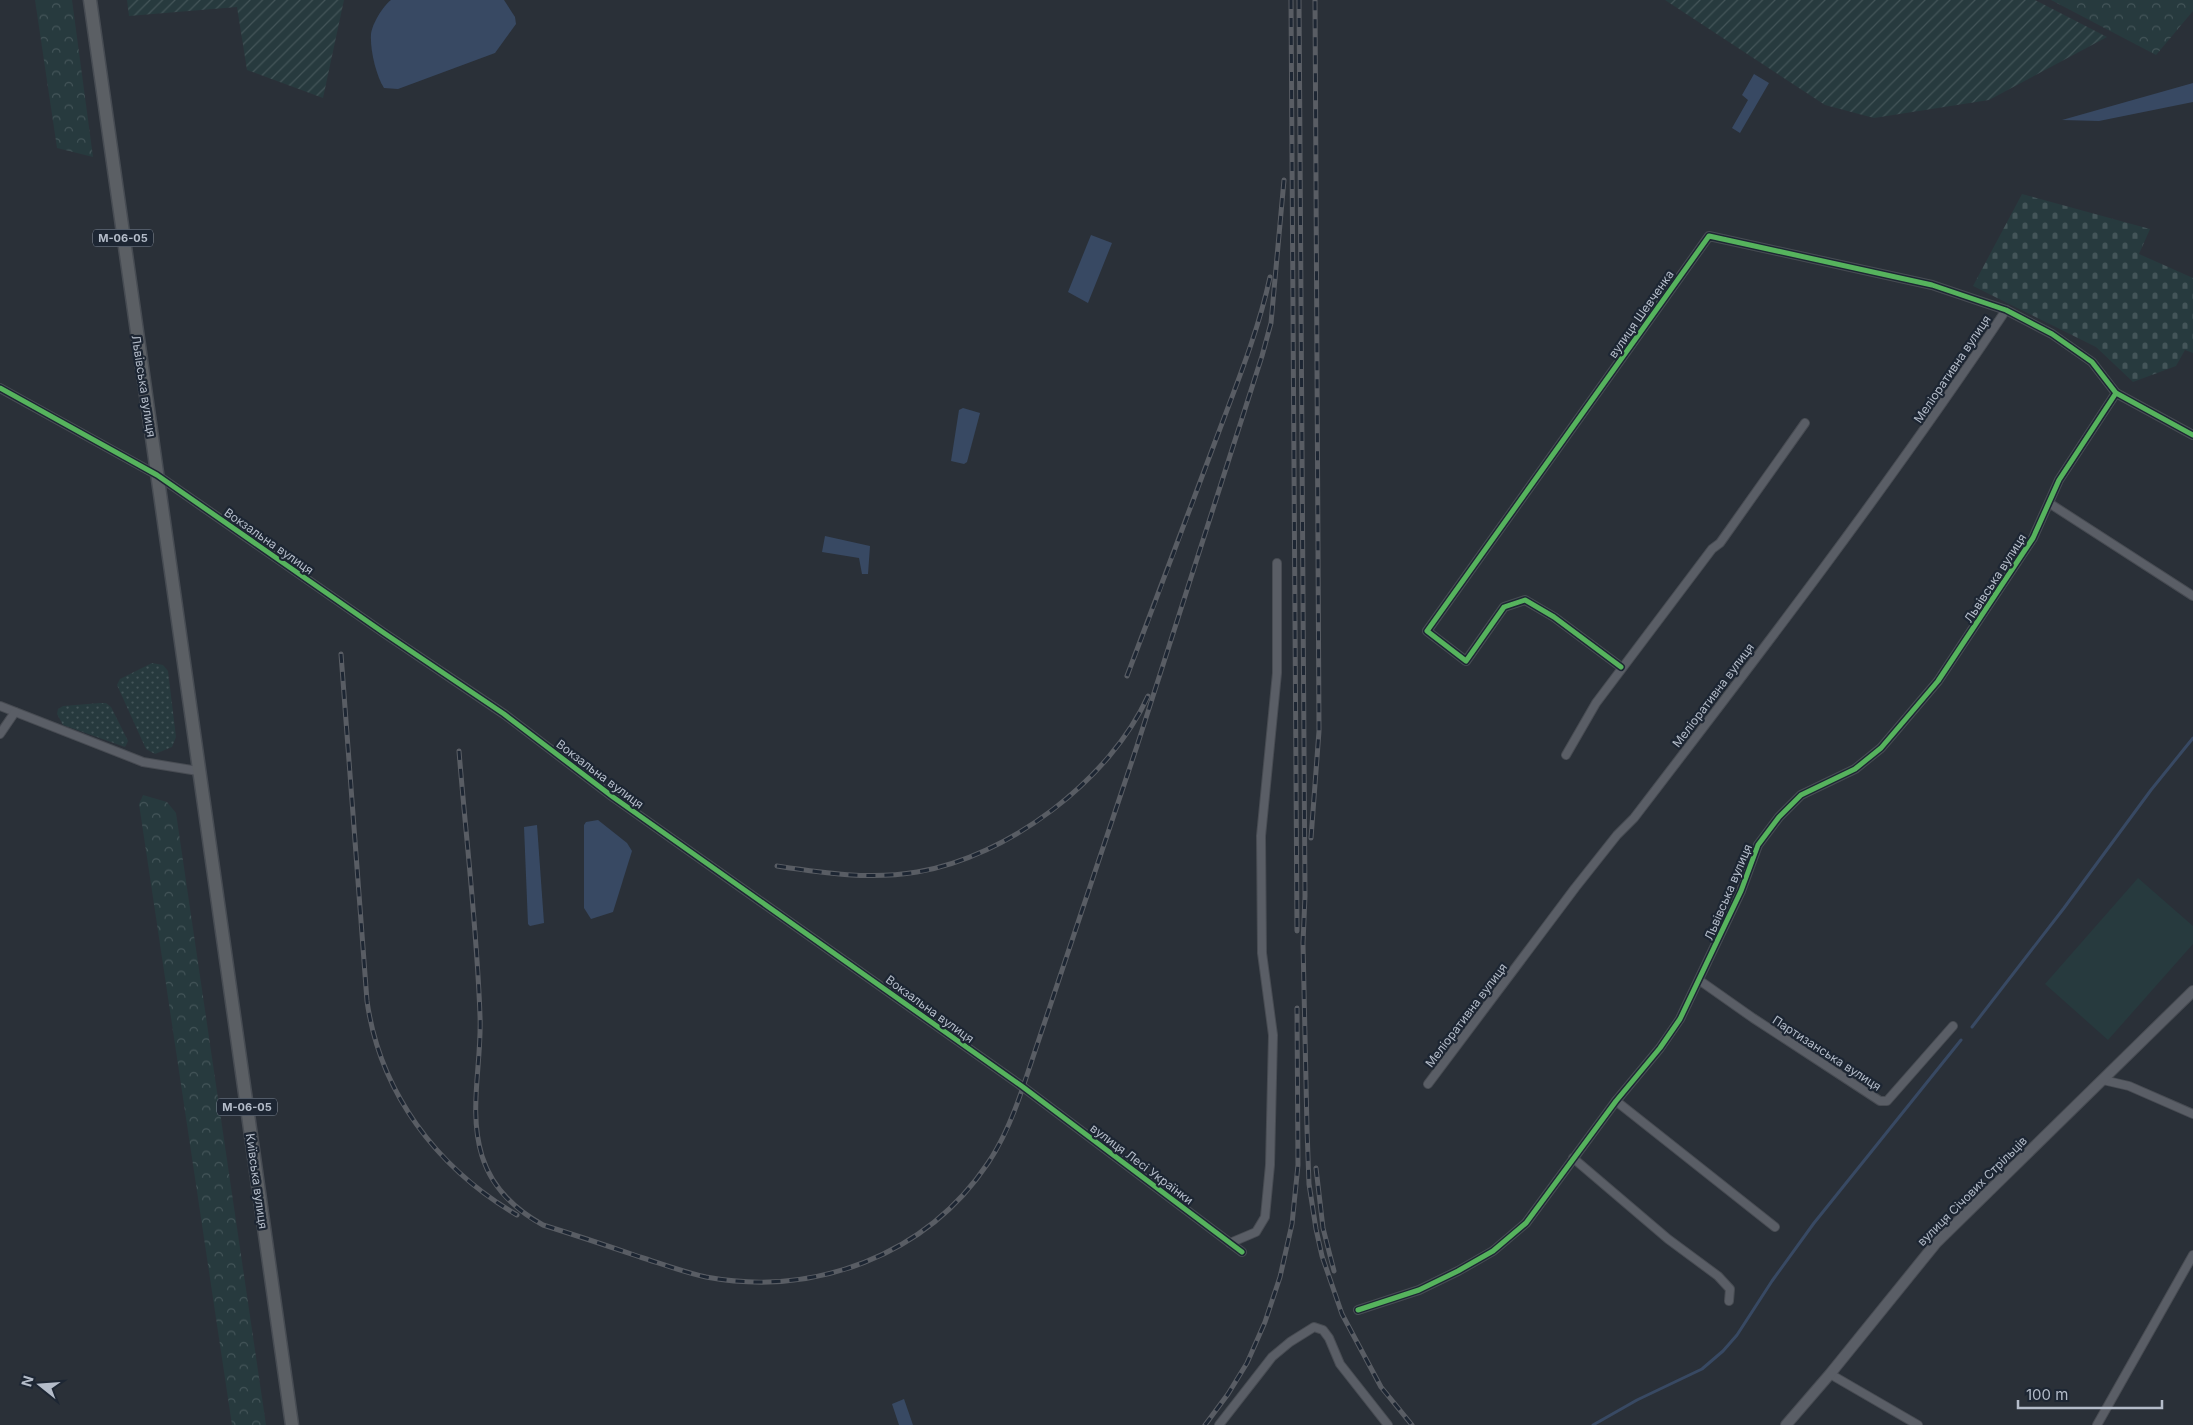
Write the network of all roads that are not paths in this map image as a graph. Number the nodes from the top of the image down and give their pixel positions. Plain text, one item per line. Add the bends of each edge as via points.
1 (90, 0) edge
2 (2006, 310) junction
3 (0, 388) edge
4 (2116, 393) junction
5 (1805, 423) dead end
6 (2193, 436) edge
7 (157, 475) junction
8 (2049, 503) junction
9 (1278, 563) dead end
10 (2193, 596) edge
11 (1621, 667) junction
12 (0, 706) edge
13 (15, 712) junction
14 (0, 734) edge
15 (1566, 755) dead end
16 (198, 771) junction
17 (206, 818) joint
18 (1699, 980) junction
19 (2193, 991) edge
20 (1953, 1026) dead end
21 (2103, 1080) junction
22 (1428, 1084) dead end
23 (1030, 1092) joint
24 (1616, 1101) junction
25 (2193, 1114) edge
26 (1573, 1158) junction
27 (1775, 1227) dead end
28 (1230, 1243) junction
29 (1242, 1252) dead end
30 (2193, 1255) edge
31 (1729, 1300) dead end
32 (1358, 1310) dead end
33 (1830, 1374) junction
34 (1791, 1423) edge
35 (292, 1425) edge
36 (1219, 1425) edge
37 (1388, 1425) edge
38 (1918, 1425) edge
39 (2097, 1425) edge

1 - 7 highway, Львівська вулиця / М-06-05
2 - 4 street, вулиця Шевченка via 2052,334 2092,362
2 - 11 street, вулиця Шевченка via 1932,285 1709,236 1427,631 1466,661 1504,607 1525,600 1554,617
2 - 22 street, Меліоративна вулиця via 1848,536 1634,818 1617,834 1575,888
3 - 7 street, Вокзальна вулиця
4 - 6 street, вулиця Шевченка
4 - 8 street, Львівська вулиця via 2059,480
5 - 11 street via 1720,543 1712,549
7 - 16 highway, Львівська вулиця / М-06-05
7 - 23 street, Вокзальна вулиця via 504,714 708,865
8 - 10 street
8 - 18 street, Львівська вулиця via 2033,538 1938,681 1902,724 1855,769 1801,795 1758,845 1742,891
9 - 28 street via 1277,673 1261,836 1262,953 1273,1035 1270,1165 1265,1217 1256,1232
11 - 15 street
12 - 13 street
13 - 14 street
13 - 16 street via 143,762
16 - 17 highway, Львівська вулиця / М-06-05
17 - 35 highway, Київська вулиця / М-06-05
18 - 20 street, Партизанська вулиця via 1880,1101 1887,1101
18 - 24 street, Львівська вулиця via 1680,1019
19 - 21 street, вулиця Січових Стрільців
21 - 25 street via 2129,1086
21 - 33 street, вулиця Січових Стрільців via 1936,1243
23 - 28 street, вулиця Лесі Українки
24 - 26 street, Львівська вулиця
24 - 27 street
26 - 31 street via 1668,1239 1718,1276 1730,1289
26 - 32 street, Львівська вулиця via 1526,1223 1493,1251 1419,1290
28 - 29 street, вулиця Лесі Українки
30 - 39 street
33 - 34 street, вулиця Січових Стрільців
33 - 38 street
36 - 37 street via 1272,1357 1314,1327 1323,1330 1340,1364

